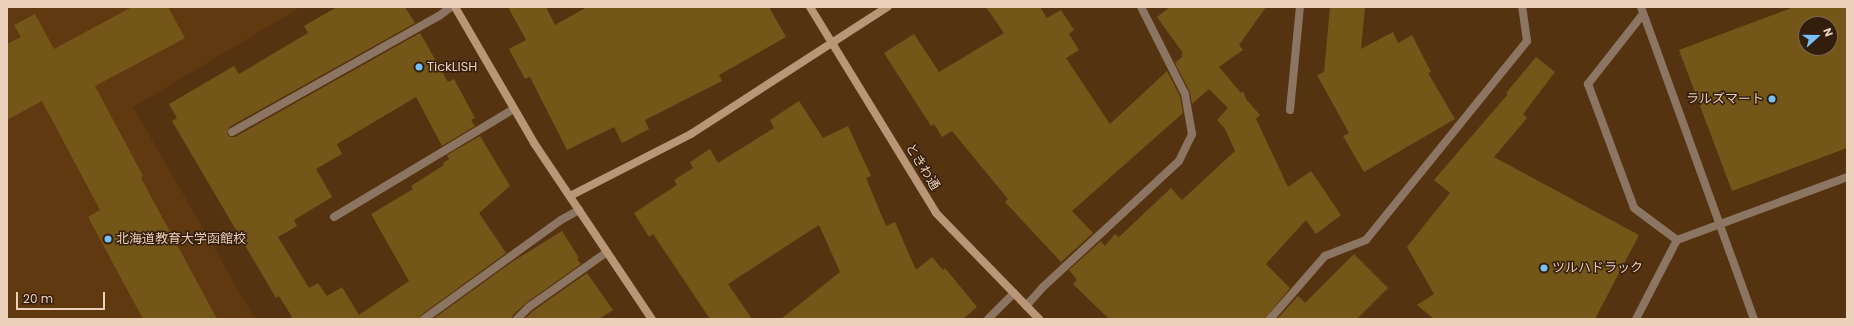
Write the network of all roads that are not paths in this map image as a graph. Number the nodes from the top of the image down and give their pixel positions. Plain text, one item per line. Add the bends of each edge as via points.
1 (451, 7) edge
2 (455, 7) edge
3 (810, 7) edge
4 (887, 7) edge
5 (1141, 7) edge
6 (1300, 7) edge
7 (1522, 7) edge
8 (1642, 10) edge
9 (832, 44) junction
10 (514, 109) junction
11 (1290, 110) dead end
12 (232, 132) dead end
13 (1847, 177) edge
14 (570, 196) junction
15 (579, 210) junction
16 (334, 217) dead end
17 (1720, 224) junction
18 (1677, 240) junction
19 (607, 252) junction
20 (1014, 293) junction
21 (1026, 306) junction
22 (424, 319) edge
23 (517, 319) edge
24 (652, 319) edge
25 (988, 319) edge
26 (1039, 319) edge
27 (1270, 319) edge
28 (1636, 319) edge
29 (1754, 319) edge

1 - 12 street
2 - 10 street
3 - 9 street, ときわ通
4 - 9 street
5 - 21 street via 1185,94 1192,134 1179,161 1043,287
6 - 11 street
7 - 27 street via 1527,41 1366,240 1325,256
8 - 17 street
8 - 18 street via 1588,84 1634,208
9 - 14 street via 691,134
9 - 20 street, ときわ通 via 936,213
10 - 14 street
10 - 16 street
13 - 17 street
14 - 15 street
15 - 19 street
15 - 22 street via 561,220
17 - 18 street
17 - 29 street
18 - 28 street
19 - 23 street via 529,307
19 - 24 street
20 - 21 street, ときわ通
20 - 25 street
21 - 26 street, ときわ通

